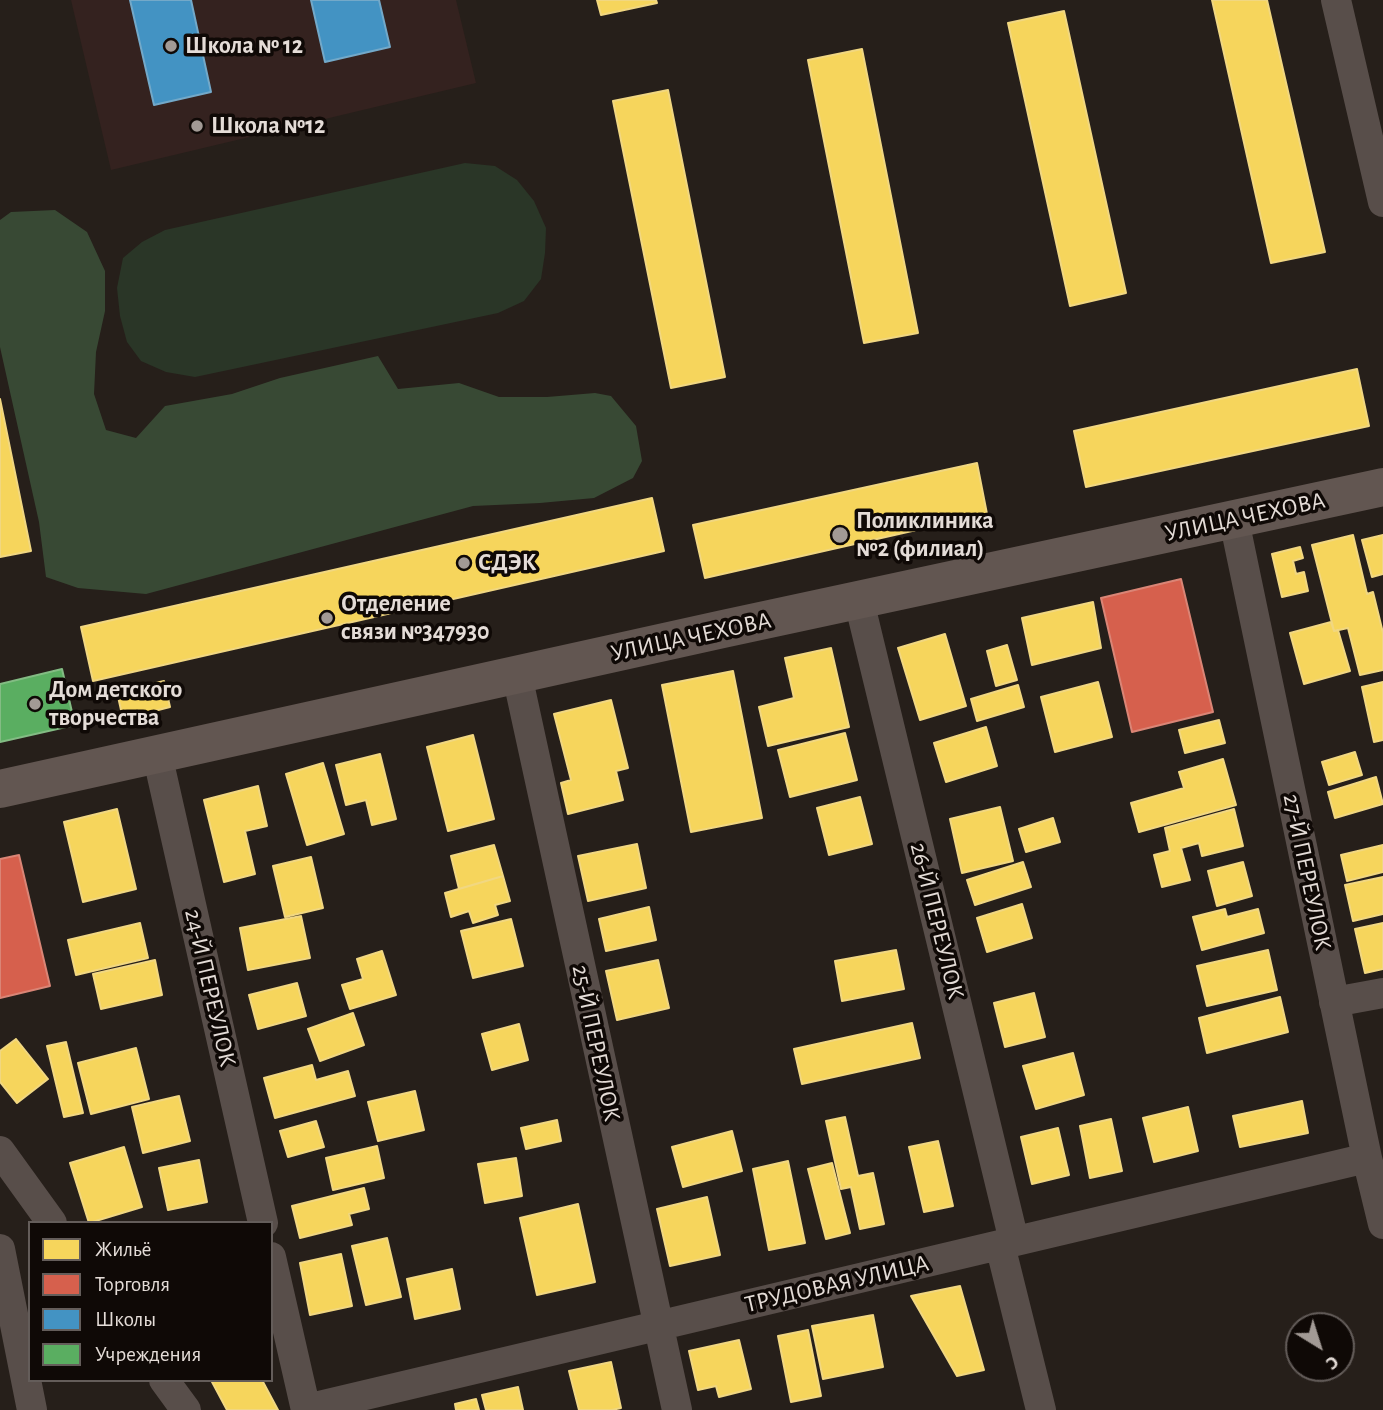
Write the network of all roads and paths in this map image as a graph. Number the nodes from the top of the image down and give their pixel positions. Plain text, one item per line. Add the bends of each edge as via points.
1 (1336, 0) edge
2 (1383, 202) edge
3 (1383, 488) edge
4 (1234, 520) junction
5 (859, 601) junction
6 (517, 676) junction
7 (157, 754) junction
8 (0, 789) edge
9 (1383, 993) edge
10 (1334, 1002) junction
11 (0, 1151) edge
12 (1367, 1158) junction
13 (51, 1221) edge
14 (264, 1221) edge
15 (1383, 1224) edge
16 (1007, 1243) junction
17 (0, 1249) edge
18 (273, 1266) edge
19 (657, 1326) junction
20 (165, 1382) edge
21 (306, 1409) edge
22 (32, 1410) edge
23 (186, 1410) edge
24 (677, 1410) edge
25 (1041, 1410) edge

1 - 2 street
3 - 4 main road, УЛИЦА ЧЕХОВА
4 - 5 main road, УЛИЦА ЧЕХОВА
4 - 10 street, 27-Й ПЕРЕУЛОК
5 - 6 main road, УЛИЦА ЧЕХОВА
5 - 16 street, 26-Й ПЕРЕУЛОК
6 - 7 main road, УЛИЦА ЧЕХОВА
6 - 19 street, 25-Й ПЕРЕУЛОК
7 - 8 main road, УЛИЦА ЧЕХОВА
7 - 14 street, 24-Й ПЕРЕУЛОК
9 - 10 street
10 - 12 street, 27-Й ПЕРЕУЛОК
11 - 13 street
12 - 15 street, 27-Й ПЕРЕУЛОК
12 - 16 street, ТРУДОВАЯ УЛИЦА
16 - 19 street, ТРУДОВАЯ УЛИЦА
16 - 25 street, 26-Й ПЕРЕУЛОК
17 - 22 street
18 - 21 street
19 - 21 street, ТРУДОВАЯ УЛИЦА
19 - 24 street, 25-Й ПЕРЕУЛОК
20 - 23 street

